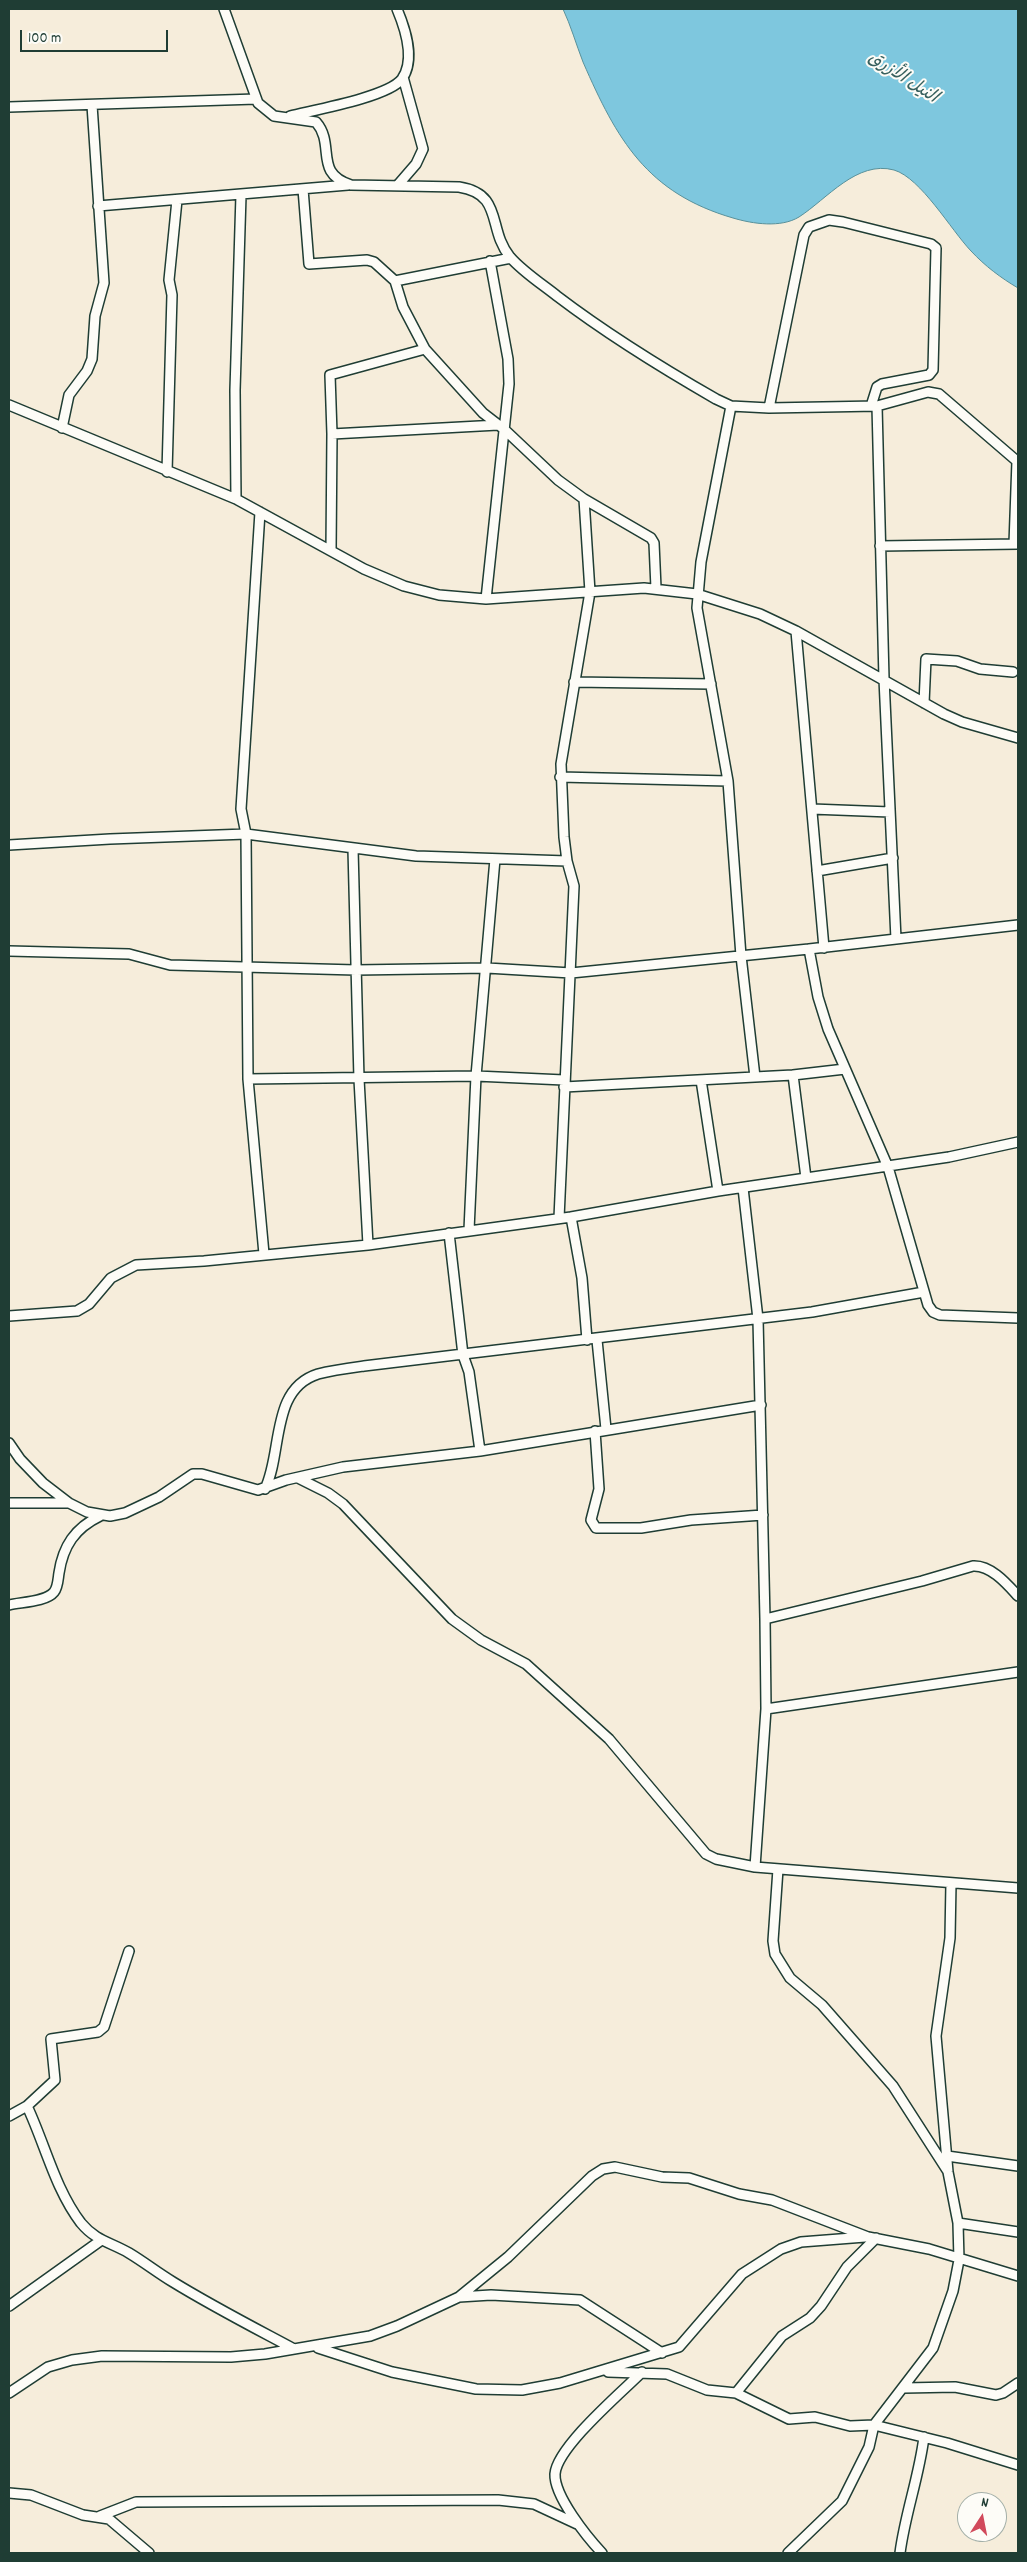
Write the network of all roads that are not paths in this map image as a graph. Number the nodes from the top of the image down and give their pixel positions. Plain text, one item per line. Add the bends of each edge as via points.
1 (224, 9) edge
2 (397, 9) edge
3 (403, 77) junction
4 (256, 99) junction
5 (92, 105) junction
6 (9, 107) edge
7 (282, 117) junction
8 (351, 185) junction
9 (396, 186) junction
10 (303, 189) junction
11 (241, 194) junction
12 (177, 200) junction
13 (98, 206) junction
14 (511, 258) junction
15 (490, 262) junction
16 (395, 281) junction
17 (424, 349) junction
18 (9, 405) edge
19 (731, 406) junction
20 (874, 406) junction
21 (769, 408) junction
22 (501, 427) junction
23 (62, 428) junction
24 (332, 434) junction
25 (1018, 462) edge
26 (167, 472) junction
27 (584, 498) junction
28 (236, 499) junction
29 (260, 512) junction
30 (1016, 544) edge
31 (880, 546) junction
32 (332, 550) junction
33 (656, 588) junction
34 (590, 592) junction
35 (697, 594) junction
36 (486, 599) junction
37 (796, 631) junction
38 (1013, 672) dead end
39 (884, 679) junction
40 (574, 682) junction
41 (711, 684) junction
42 (924, 703) junction
43 (1018, 738) edge
44 (560, 777) junction
45 (728, 781) junction
46 (812, 809) junction
47 (890, 812) junction
48 (246, 834) junction
49 (9, 846) edge
50 (353, 849) junction
51 (893, 858) junction
52 (495, 859) junction
53 (567, 861) junction
54 (817, 871) junction
55 (1018, 925) edge
56 (896, 939) junction
57 (824, 948) junction
58 (809, 950) junction
59 (9, 951) edge
60 (741, 956) junction
61 (247, 967) junction
62 (487, 968) junction
63 (356, 970) junction
64 (571, 972) junction
65 (845, 1069) junction
66 (793, 1075) junction
67 (476, 1076) junction
68 (755, 1077) junction
69 (248, 1079) junction
70 (359, 1079) junction
71 (701, 1080) junction
72 (564, 1083) junction
73 (1018, 1142) edge
74 (888, 1167) junction
75 (806, 1178) junction
76 (743, 1188) junction
77 (718, 1191) junction
78 (571, 1217) junction
79 (559, 1218) junction
80 (469, 1230) junction
81 (449, 1233) junction
82 (368, 1244) junction
83 (264, 1254) junction
84 (924, 1292) junction
85 (9, 1316) edge
86 (1018, 1318) edge
87 (758, 1319) junction
88 (592, 1340) junction
89 (464, 1355) junction
90 (761, 1405) junction
91 (606, 1429) junction
92 (595, 1431) junction
93 (9, 1443) edge
94 (480, 1451) junction
95 (298, 1478) junction
96 (265, 1489) junction
97 (9, 1503) edge
98 (69, 1503) junction
99 (763, 1515) junction
100 (100, 1516) junction
101 (1018, 1596) edge
102 (9, 1605) edge
103 (765, 1619) junction
104 (1018, 1672) edge
105 (766, 1709) junction
106 (755, 1867) junction
107 (778, 1869) junction
108 (951, 1883) junction
109 (1018, 1888) edge
110 (129, 1951) dead end
111 (26, 2106) junction
112 (9, 2116) edge
113 (947, 2156) junction
114 (1018, 2166) edge
115 (948, 2172) junction
116 (958, 2222) junction
117 (1018, 2232) edge
118 (872, 2237) junction
119 (100, 2241) junction
120 (959, 2260) junction
121 (1018, 2276) edge
122 (458, 2297) junction
123 (9, 2306) edge
124 (315, 2347) junction
125 (294, 2348) junction
126 (662, 2353) junction
127 (642, 2372) junction
128 (598, 2373) junction
129 (1018, 2383) edge
130 (904, 2388) junction
131 (9, 2393) edge
132 (736, 2393) junction
133 (874, 2425) junction
134 (924, 2437) junction
135 (1018, 2466) edge
136 (9, 2493) edge
137 (100, 2516) junction
138 (577, 2524) junction
139 (149, 2553) edge
140 (602, 2553) edge
141 (788, 2553) edge
142 (900, 2553) edge

1 - 4 street
2 - 3 street via 406,30 408,46
3 - 7 street via 397,84 380,92
3 - 9 street via 423,149 416,164
4 - 5 street
4 - 7 street via 266,111
5 - 6 street
5 - 13 street
7 - 8 street via 316,122 322,133 331,173 335,179
8 - 9 street
8 - 10 street
9 - 14 street via 459,187 483,195 491,204 496,229
10 - 11 street
10 - 16 street via 309,264 368,260
11 - 12 street
11 - 28 street
12 - 13 street
12 - 26 street via 169,280 172,295
13 - 23 street via 104,282 96,316 92,358 87,371 69,395
14 - 15 street
14 - 19 street via 578,312
15 - 16 street
15 - 22 street via 510,384
16 - 17 street
17 - 22 street via 482,413
17 - 24 street via 330,375
18 - 23 street
19 - 21 street
19 - 35 street
20 - 21 street
20 - 21 street via 882,384 929,375 933,370 936,248 890,233 829,220 809,227 804,235
20 - 25 street via 928,392 939,394
20 - 31 street
22 - 24 street
22 - 27 street via 538,463
22 - 36 street
23 - 26 street
24 - 32 street
25 - 30 street
26 - 28 street
27 - 33 street via 651,538
27 - 34 street
28 - 29 street
29 - 32 street
29 - 48 street via 242,801
30 - 31 street
31 - 39 street
32 - 36 street via 364,569 404,586 439,595
33 - 34 street
33 - 35 street
34 - 36 street
34 - 40 street
35 - 37 street via 760,614
35 - 41 street
37 - 39 street
37 - 46 street
38 - 42 street via 980,669 957,661 926,659
39 - 42 street
39 - 47 street
40 - 41 street
40 - 44 street
41 - 45 street
42 - 43 street via 962,722
44 - 45 street
44 - 53 street
45 - 60 street
46 - 47 street
46 - 54 street
47 - 51 street
48 - 49 street
48 - 50 street
48 - 61 street
50 - 52 street via 416,856
50 - 63 street
51 - 54 street
51 - 56 street
52 - 53 street
52 - 62 street
53 - 64 street via 574,886
54 - 57 street
55 - 56 street
56 - 57 street
57 - 58 street
58 - 60 street
58 - 65 street via 818,997
59 - 61 street via 129,954 170,965
60 - 64 street
60 - 68 street
61 - 63 street
61 - 69 street
62 - 63 street
62 - 64 street
62 - 67 street
63 - 70 street
64 - 72 street
65 - 66 street
65 - 74 street
66 - 68 street
66 - 75 street
67 - 70 street
67 - 72 street
67 - 80 street
68 - 71 street
69 - 70 street
69 - 83 street
70 - 82 street
71 - 72 street
71 - 77 street
72 - 79 street
73 - 74 street
74 - 75 street
74 - 84 street
75 - 76 street
76 - 77 street
76 - 87 street
77 - 78 street
78 - 79 street
78 - 88 street
79 - 80 street
80 - 81 street
81 - 82 street
81 - 89 street
82 - 83 street
83 - 85 street via 136,1265 111,1278 89,1304 77,1311
84 - 86 street via 933,1312 940,1315
84 - 87 street
87 - 88 street
87 - 90 street
88 - 89 street
88 - 91 street
89 - 94 street
89 - 96 street via 317,1374 299,1384 289,1394 284,1409 275,1460
90 - 91 street
90 - 99 street
91 - 92 street
92 - 94 street
92 - 99 street via 599,1489 592,1520 596,1528 641,1528 691,1520
93 - 98 street via 43,1483
94 - 95 street via 343,1467
95 - 96 street
95 - 106 street via 343,1504 452,1619 481,1640 526,1664 580,1712 651,1786 706,1854
96 - 100 street via 250,1489 193,1474 159,1497 125,1513
97 - 98 street
98 - 100 street
99 - 103 street
100 - 102 street via 86,1522 68,1543 61,1558 54,1592
101 - 103 street via 981,1565
103 - 105 street
104 - 105 street
105 - 106 street
106 - 107 street
107 - 108 street
107 - 115 street via 775,1954 790,1978 822,2005 893,2086
108 - 109 street
108 - 113 street via 950,1938 936,2036
110 - 111 street via 104,2027 98,2032 51,2039 55,2080
111 - 112 street
111 - 119 street via 68,2201 80,2222
113 - 114 street
113 - 115 street
115 - 116 street
116 - 117 street
116 - 120 street
118 - 120 street via 922,2247
118 - 122 street via 772,2200 739,2194 700,2181 609,2168 592,2176 521,2245
118 - 126 street via 801,2242 781,2249 742,2274 680,2347
118 - 132 street via 821,2306 810,2318 782,2336
119 - 123 street
119 - 125 street via 129,2253 173,2282
120 - 121 street
120 - 130 street via 953,2290 933,2348
122 - 124 street via 370,2336
122 - 126 street via 491,2295 580,2300
124 - 125 street
124 - 128 street via 392,2372 490,2391 522,2390
125 - 131 street via 231,2357 154,2355 72,2360 48,2367
126 - 128 street
127 - 128 street
127 - 132 street via 667,2374 707,2390
127 - 138 street via 577,2437 557,2467 556,2482
129 - 130 street via 996,2395 955,2387
130 - 133 street
132 - 133 street via 789,2419 815,2417 850,2426
133 - 134 street
133 - 141 street via 870,2447 842,2501
134 - 135 street
134 - 142 street
136 - 137 street via 31,2495 83,2515
137 - 138 street via 136,2502 498,2500 534,2504
137 - 139 street via 116,2523
138 - 140 street

